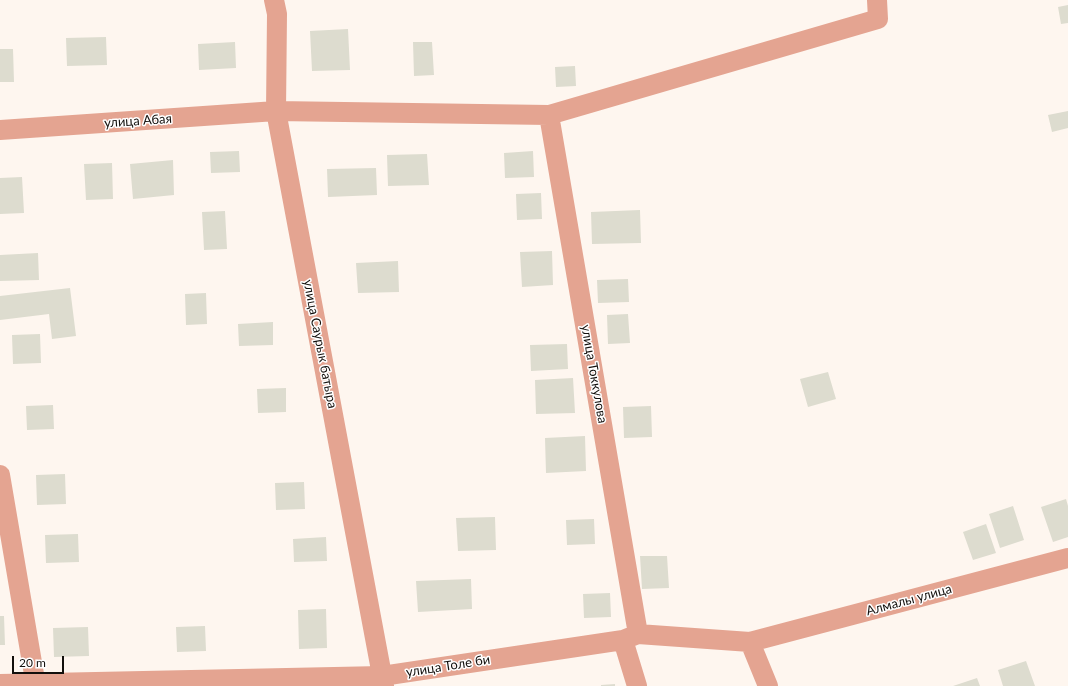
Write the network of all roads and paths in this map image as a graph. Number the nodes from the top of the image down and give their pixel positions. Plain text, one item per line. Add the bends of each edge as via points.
1 (274, 0) edge
2 (877, 0) edge
3 (276, 111) junction
4 (549, 115) junction
5 (0, 130) edge
6 (0, 475) edge
7 (1068, 558) edge
8 (631, 636) junction
9 (750, 642) junction
10 (383, 681) edge
11 (0, 684) edge
12 (36, 685) edge
13 (637, 686) edge
14 (768, 686) edge

1 - 3 street, улица Саурык батыра via 277,14
2 - 4 street, улица Абая via 878,19
3 - 4 street, улица Абая
3 - 5 street, улица Абая
3 - 10 street, улица Саурык батыра
4 - 8 street, улица Токкулова
6 - 12 street
7 - 9 street, Алмалы улица
8 - 9 street, улица Толе би
8 - 10 street, улица Толе би
8 - 13 street, улица Токкулова
9 - 14 street
10 - 12 street, улица Толе би
11 - 12 street, улица Толе би

